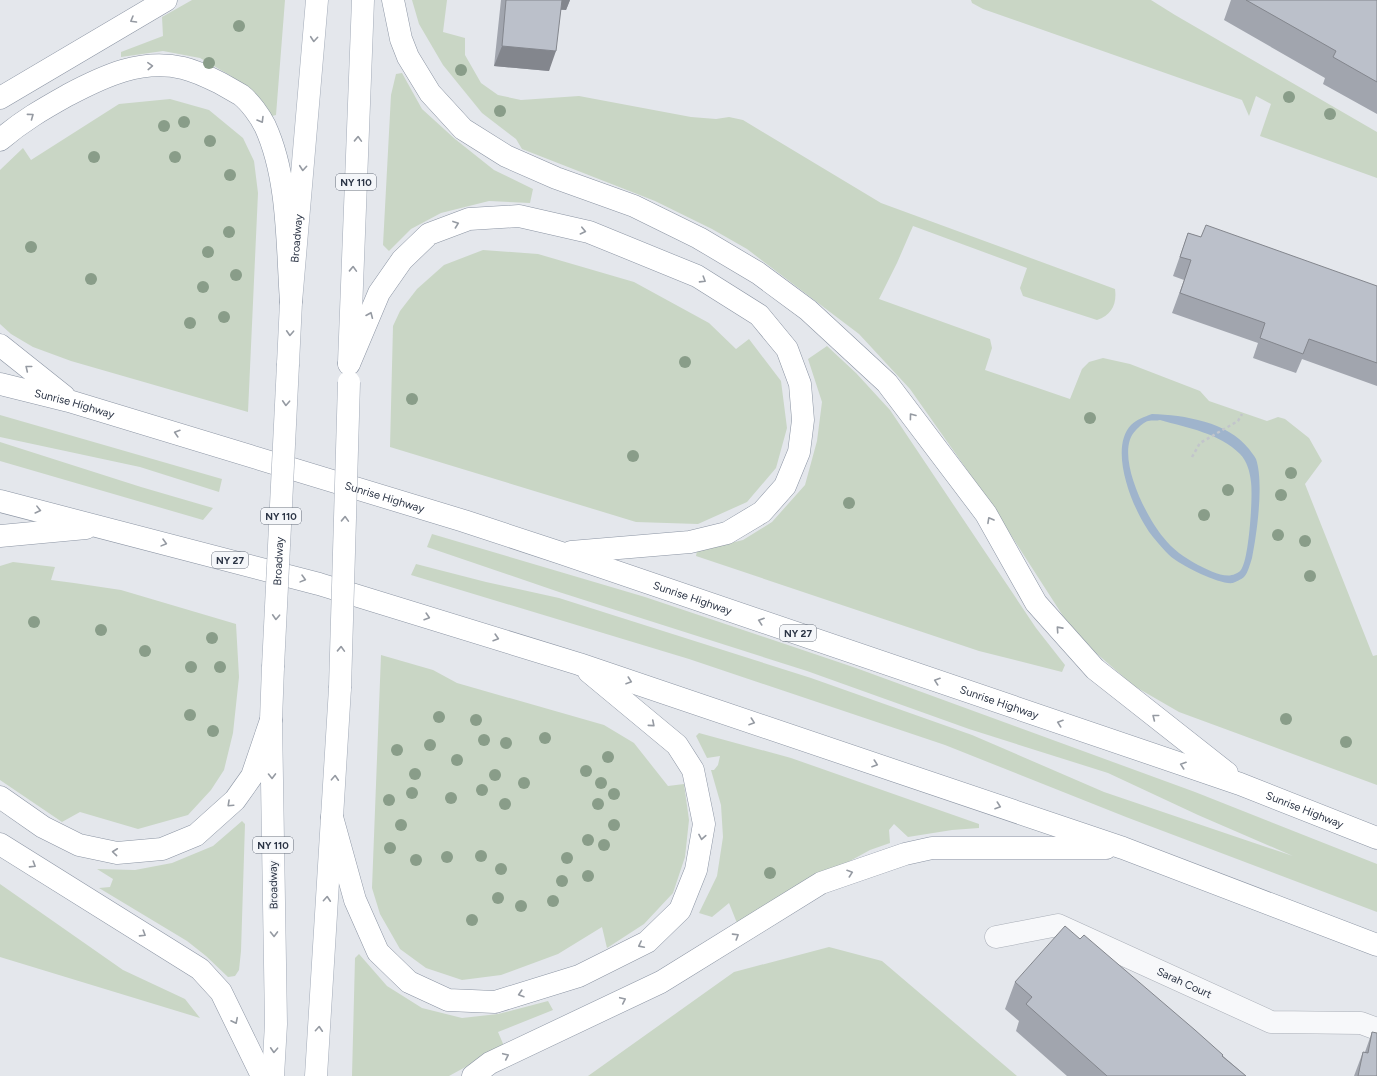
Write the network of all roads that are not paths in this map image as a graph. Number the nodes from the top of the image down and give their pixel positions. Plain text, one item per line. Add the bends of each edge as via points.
1 (166, 0) edge
2 (317, 0) edge
3 (363, 0) edge
4 (393, 0) edge
5 (0, 98) edge
6 (0, 140) edge
7 (291, 302) junction
8 (0, 345) edge
9 (349, 373) junction
10 (0, 384) edge
11 (69, 401) junction
12 (0, 501) edge
13 (102, 527) junction
14 (0, 536) edge
15 (561, 553) junction
16 (579, 664) junction
17 (271, 720) junction
18 (1240, 784) junction
19 (0, 797) edge
20 (332, 817) junction
21 (1377, 838) edge
22 (0, 844) edge
23 (1123, 848) junction
24 (996, 937) dead end
25 (1377, 945) edge
26 (1377, 1029) edge
27 (262, 1076) edge
28 (273, 1076) edge
29 (316, 1076) edge
30 (473, 1076) edge

1 -> 5 main road
2 -> 7 main road, Broadway / NY 110
9 -> 3 main road, NY 110
18 -> 4 main road via 1095,669 1036,603 986,514 887,383 808,310 758,273 699,238 634,206 556,178 506,156 463,129 430,93 408,57 401,39
6 -> 7 main road via 43,109 105,76 130,68 164,65 184,68 227,87 241,96 256,112 265,126 275,155 283,192
7 -> 17 main road, Broadway / NY 110, bridge
11 -> 8 main road
9 -> 15 main road via 379,293 402,260 429,234 470,219 519,216 589,232 697,276 759,315 787,349 800,384 803,420 799,452 785,486 762,512 727,533 690,542
20 -> 9 main road, NY 110, bridge via 340,688
10 - 11 main road, Sunrise Highway / NY 27
15 -> 11 main road, Sunrise Highway / NY 27
12 -> 13 main road, NY 27
13 - 14 main road
13 -> 16 main road, NY 27 via 319,584
18 -> 15 main road, Sunrise Highway / NY 27
16 -> 20 main road via 677,745 693,770 704,824 696,870 680,910 647,942 579,976 495,1002 448,1000 409,982 378,952 355,900
16 -> 23 main road, NY 27
17 -> 19 main road via 252,776 235,800 196,835 162,849 117,853 80,845 43,827
17 -> 28 main road, Broadway / NY 110 via 276,1024
18 - 21 main road, Sunrise Highway / NY 27
29 -> 20 main road, NY 110
22 -> 27 main road via 200,969 221,992
23 - 25 main road, NY 27
30 -> 23 main road via 490,1063 661,982 828,881 905,854 932,848
24 - 26 street, Sarah Court via 1058,925 1271,1022 1361,1023

